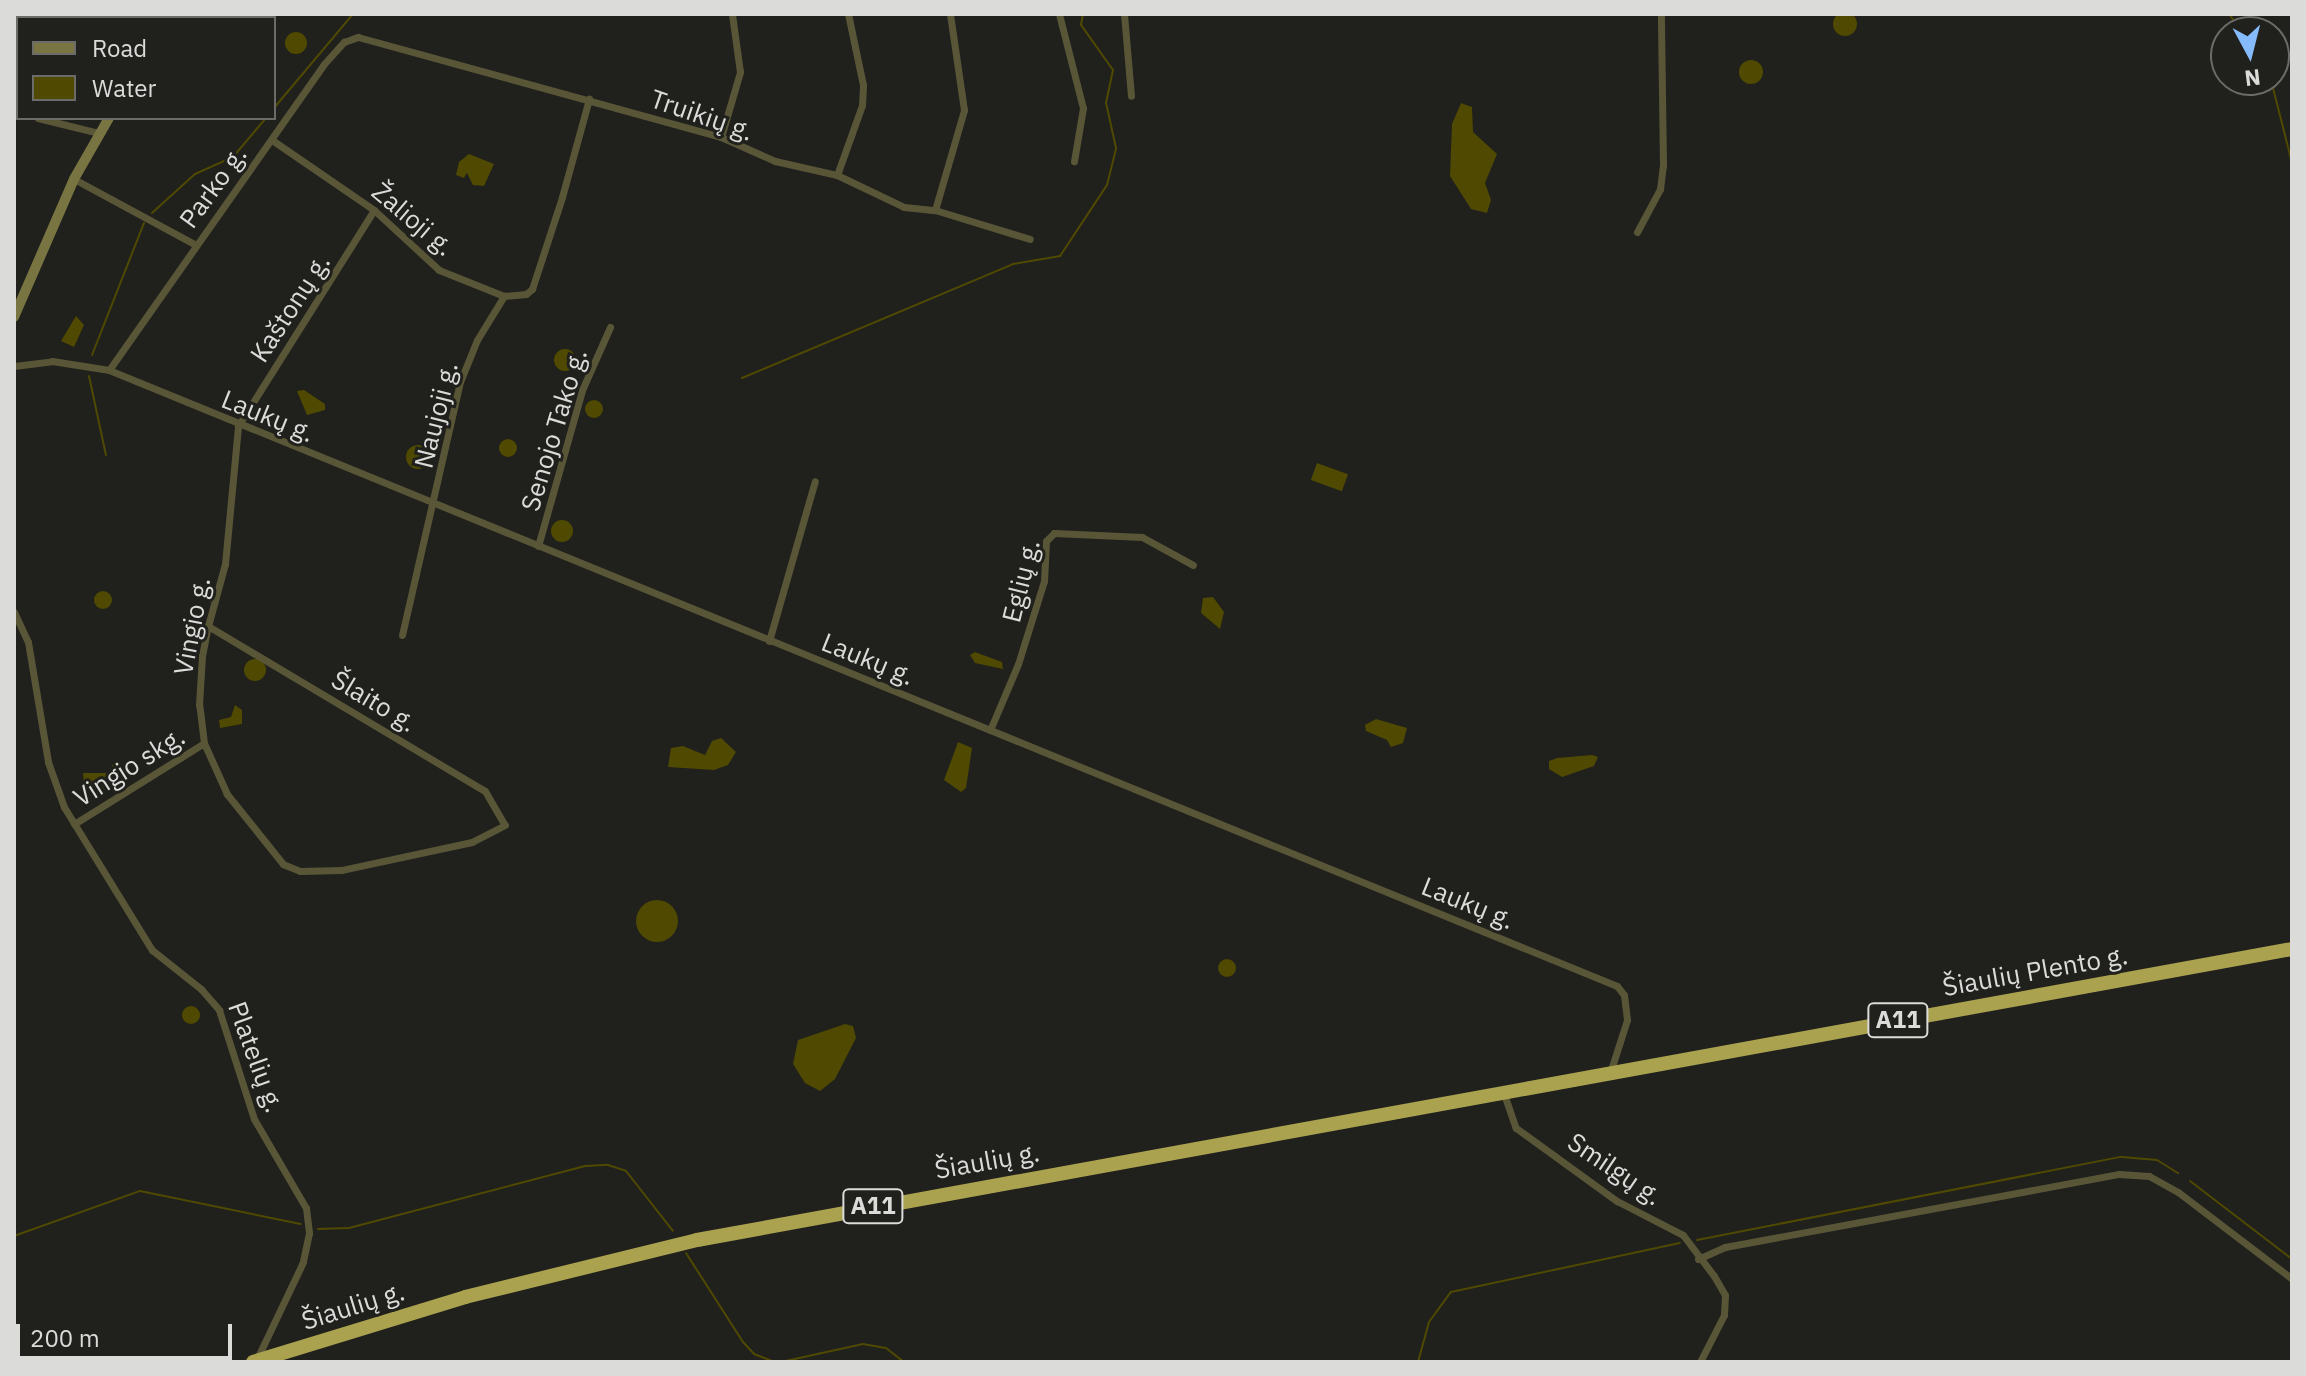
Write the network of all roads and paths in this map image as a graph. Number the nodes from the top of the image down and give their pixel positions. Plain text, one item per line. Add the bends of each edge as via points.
1 (732, 14) edge
2 (848, 14) edge
3 (950, 14) edge
4 (1059, 14) edge
5 (1124, 14) edge
6 (1661, 14) edge
7 (358, 37) joint
8 (1131, 96) dead end
9 (589, 99) junction
10 (46, 120) edge
11 (108, 120) edge
12 (99, 133) junction
13 (721, 137) junction
14 (272, 140) junction
15 (1074, 161) dead end
16 (837, 175) junction
17 (74, 179) junction
18 (374, 210) junction
19 (935, 210) junction
20 (1637, 232) dead end
21 (1030, 239) dead end
22 (196, 245) junction
23 (504, 296) junction
24 (14, 317) edge
25 (610, 327) dead end
26 (14, 366) edge
27 (109, 370) junction
28 (238, 426) junction
29 (815, 481) dead end
30 (435, 505) junction
31 (538, 546) junction
32 (1193, 565) dead end
33 (14, 612) edge
34 (208, 626) junction
35 (402, 635) dead end
36 (769, 641) junction
37 (990, 730) junction
38 (204, 743) junction
39 (74, 824) junction
40 (505, 825) joint
41 (2292, 949) edge
42 (1610, 1073) junction
43 (1503, 1092) junction
44 (1698, 1259) junction
45 (2292, 1279) edge
46 (255, 1362) edge
47 (1700, 1362) edge

1 - 13 street via 740,72
2 - 16 street via 863,85 862,105
3 - 19 street via 964,110
4 - 15 street via 1082,97 1083,126
5 - 8 street
6 - 20 street via 1663,166 1660,189
7 - 9 street, Truikių g.
7 - 14 street, Parko g. via 344,42 324,64
9 - 13 street, Truikių g.
9 - 23 street via 532,289
10 - 12 street
11 - 12 main road
12 - 17 main road
13 - 16 street, Truikių g. via 775,161
14 - 18 street, Žalioji g.
14 - 22 street, Parko g.
16 - 19 street, Truikių g. via 904,207
17 - 22 street
17 - 24 main road
18 - 23 street, Žalioji g. via 439,270
18 - 28 street, Kaštonų g.
19 - 21 street, Truikių g.
22 - 27 street, Parko g.
23 - 30 street, Naujoji g. via 460,382
25 - 31 street, Senojo Tako g. via 582,390
26 - 27 street, Laukų g. via 52,361
27 - 28 street, Laukų g.
28 - 30 street, Laukų g.
28 - 34 street, Vingio g. via 225,564
29 - 36 street
30 - 31 street, Laukų g.
30 - 35 street, Naujoji g.
31 - 36 street, Laukų g.
32 - 37 street, Eglių g. via 1142,537 1054,533 1046,541 1044,581 1018,664
33 - 39 street, Platelių g. via 28,642 51,773
34 - 38 street, Vingio g. via 200,679
34 - 40 street, Šlaito g. via 475,785 494,801
36 - 37 street, Laukų g.
37 - 42 street, Laukų g. via 1617,986 1624,995 1627,1020
38 - 39 street, Vingio skg.
38 - 40 street, Vingio g. via 227,794 283,864 300,871 341,870 472,842
39 - 46 street, Platelių g. via 152,950 219,1010 254,1119 302,1197 309,1224 305,1252
41 - 42 highway, Šiaulių Plento g. / A11
42 - 43 highway, Šiaulių Plento g. / A11
43 - 44 street, Smilgų g. via 1516,1128 1617,1201 1683,1235
43 - 46 highway, Šiaulių g. / A11 via 697,1240 523,1281
44 - 45 street via 1725,1247 2119,1174 2149,1176 2178,1192
44 - 47 street, Smilgų g. via 1725,1295 1724,1315

